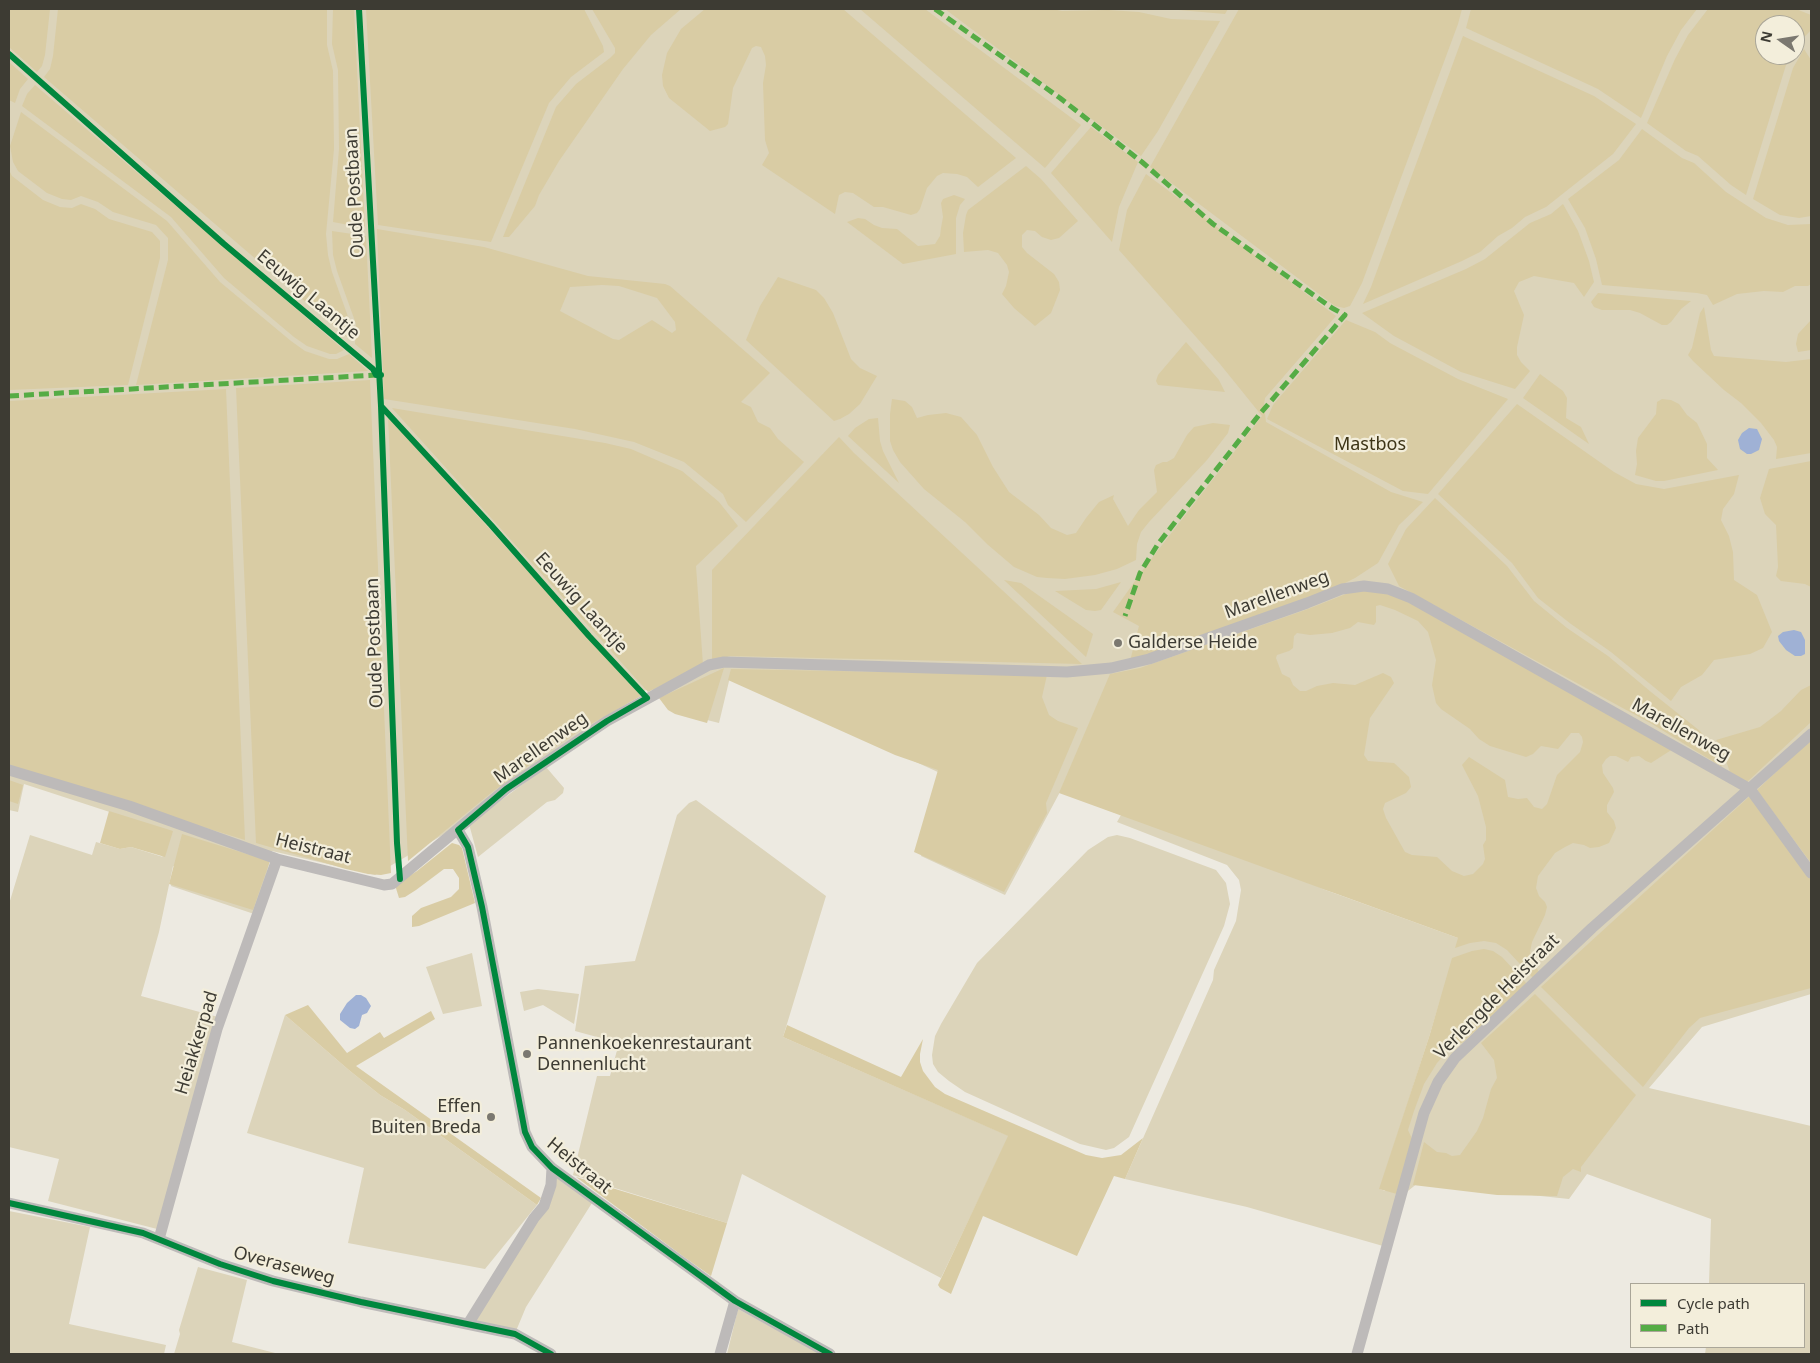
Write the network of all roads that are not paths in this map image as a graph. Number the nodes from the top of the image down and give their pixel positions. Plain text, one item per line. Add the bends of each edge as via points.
1 (1811, 734) edge
2 (9, 770) edge
3 (1750, 789) junction
4 (458, 830) junction
5 (277, 859) junction
6 (1811, 873) edge
7 (552, 1168) junction
8 (9, 1203) edge
9 (159, 1239) junction
10 (734, 1301) junction
11 (468, 1324) junction
12 (551, 1354) edge
13 (720, 1354) edge
14 (830, 1354) edge
15 (1357, 1354) edge

1 - 3 street, Verlengde Heistraat
2 - 5 street, Heistraat via 129,806
3 - 4 street, Marellenweg via 1411,598 1388,589 1364,586 1342,589 1149,659 1111,668 1067,672 724,662 709,666 607,721 506,789
3 - 6 street
3 - 15 street, Verlengde Heistraat via 1592,928 1455,1058 1438,1082 1424,1112
4 - 5 street, Heistraat via 392,884 384,885
4 - 7 street, Heistraat via 468,847 482,907 525,1132 532,1147
5 - 9 street, Heiakkerpad via 217,1029
7 - 10 street, Heistraat
7 - 11 street, Heistraat via 551,1185 544,1206
8 - 9 street, Overaseweg
9 - 11 street, Overaseweg via 273,1282
10 - 13 street
10 - 14 street, Heistraat
11 - 12 street, Overaseweg via 515,1334

